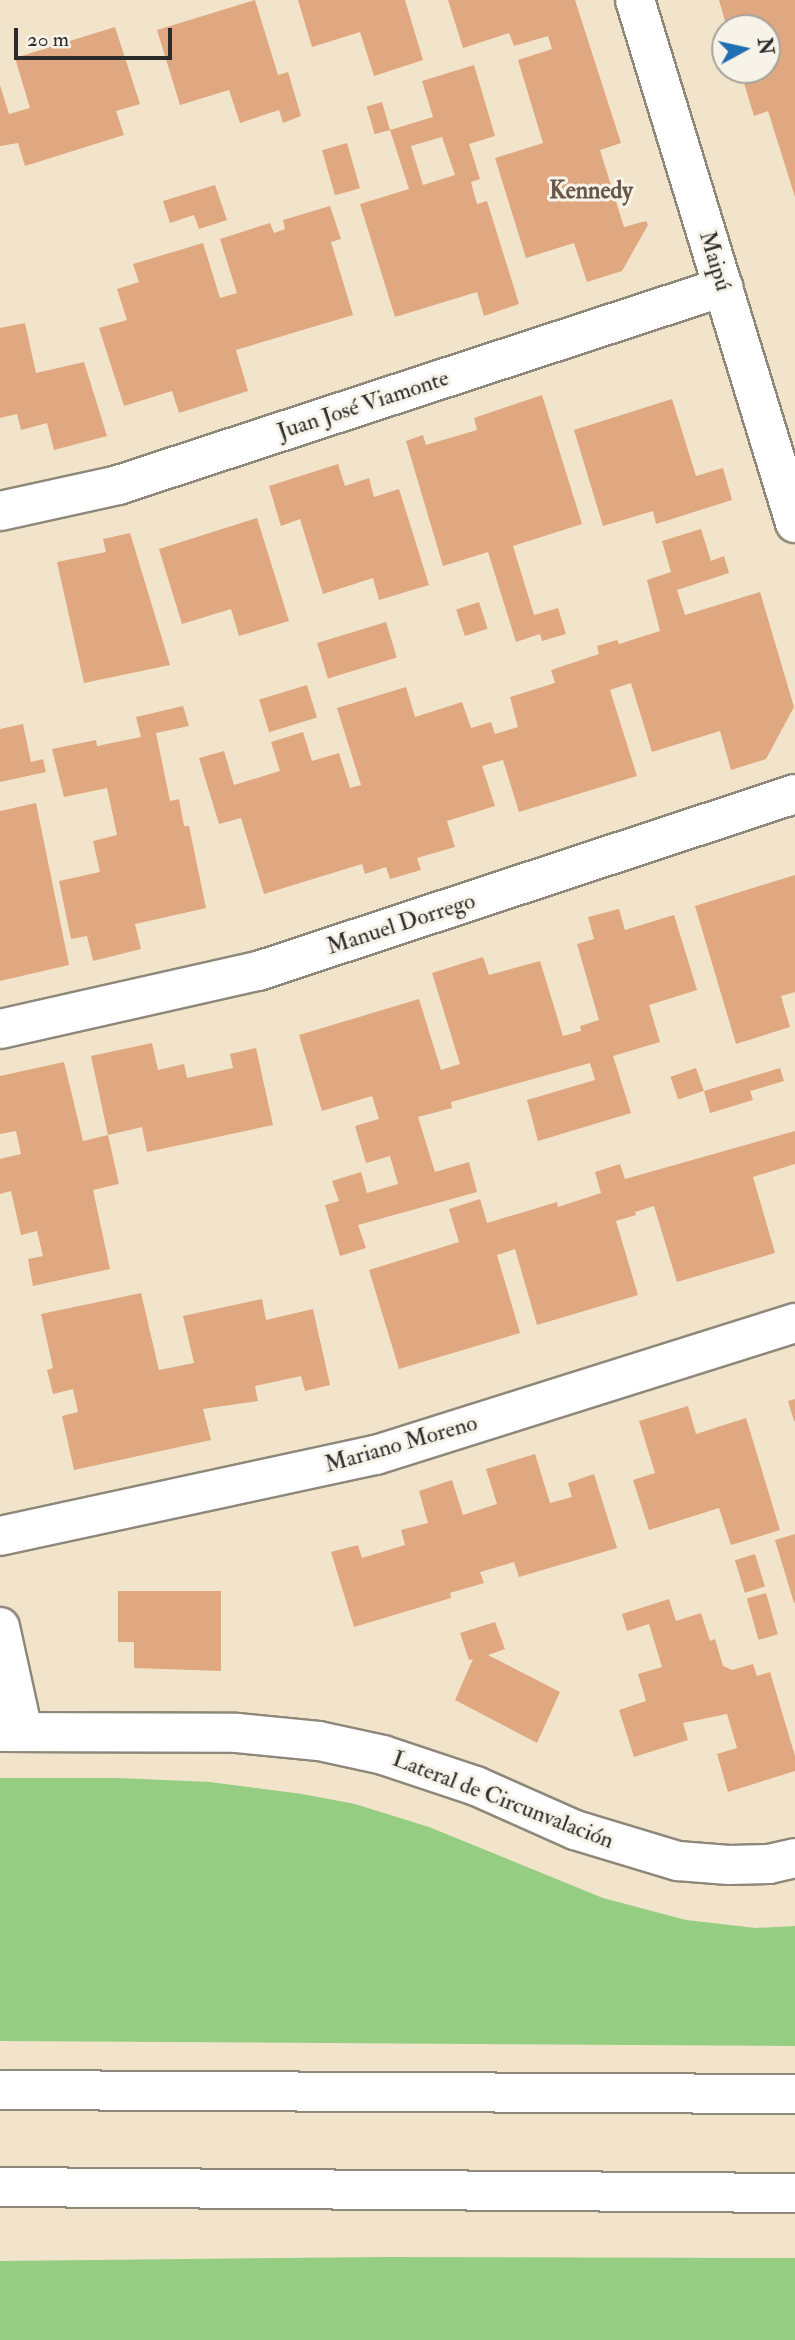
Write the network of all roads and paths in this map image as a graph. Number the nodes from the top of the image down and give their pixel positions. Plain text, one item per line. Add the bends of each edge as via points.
1 (635, 0) edge
2 (723, 287) junction
3 (0, 511) edge
4 (795, 523) edge
5 (795, 794) edge
6 (0, 1029) edge
7 (795, 1323) edge
8 (0, 1536) edge
9 (0, 1627) edge
10 (12, 1732) edge
11 (795, 1858) edge
12 (0, 2090) edge
13 (795, 2094) edge
14 (0, 2187) edge
15 (187, 2188) junction
16 (795, 2193) edge
17 (0, 2204) edge

1 - 2 main road, Maipú
2 - 3 main road, Juan José Viamonte via 118,485
2 - 4 main road, Maipú
5 - 6 main road, Manuel Dorrego via 258,971
7 - 8 main road, Mariano Moreno via 376,1455
9 - 10 main road
10 - 11 main road, Lateral de Circunvalación via 237,1733 319,1741 383,1755 476,1786 575,1830 678,1861 769,1864
12 - 13 main road
14 - 15 main road
15 - 16 main road
15 - 17 main road

